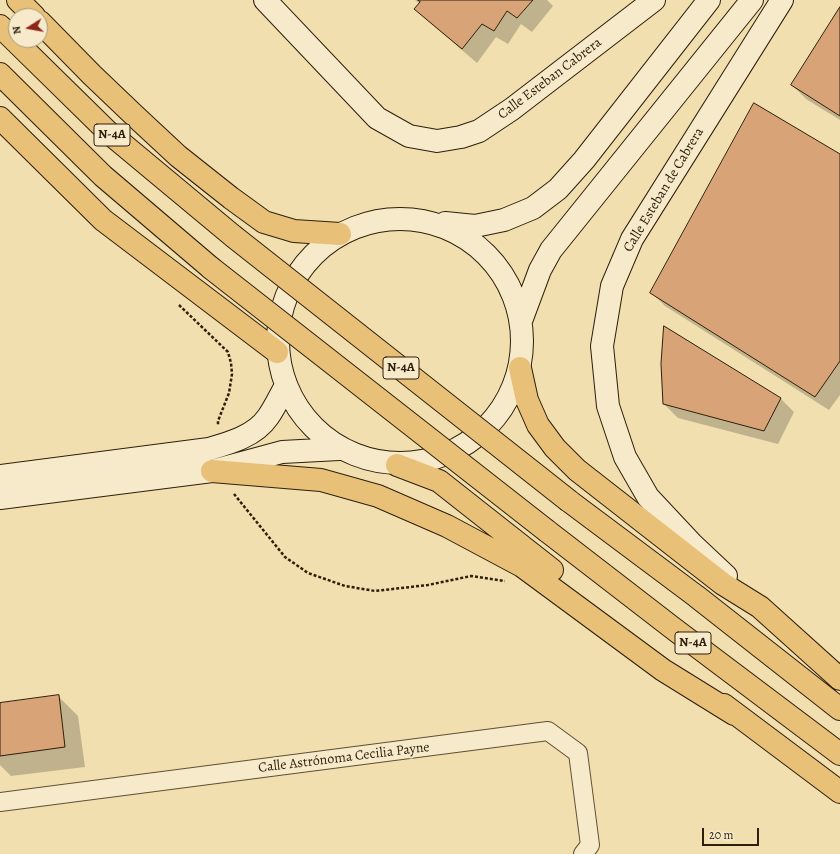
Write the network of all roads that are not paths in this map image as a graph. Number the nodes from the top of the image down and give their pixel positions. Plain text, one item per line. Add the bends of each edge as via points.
1 (18, 0) edge
2 (265, 0) edge
3 (654, 0) edge
4 (709, 0) edge
5 (752, 0) edge
6 (782, 0) edge
7 (26, 8) edge
8 (0, 26) edge
9 (48, 30) edge
10 (0, 74) edge
11 (0, 118) edge
12 (426, 221) junction
13 (340, 234) junction
14 (521, 321) junction
15 (277, 352) junction
16 (520, 368) junction
17 (285, 386) junction
18 (339, 449) junction
19 (397, 465) junction
20 (212, 471) junction
21 (0, 476) edge
22 (0, 498) edge
23 (760, 607) junction
24 (840, 678) edge
25 (840, 709) edge
26 (734, 714) junction
27 (840, 754) edge
28 (840, 792) edge
29 (0, 802) edge
30 (583, 854) edge

1 - 7 main road
2 - 3 street, Calle Esteban Cabrera via 377,118 408,136 437,140 478,131 507,113
4 - 12 street via 584,160 558,189 533,208 504,220 475,226
5 - 14 street via 551,250 540,270
6 - 23 street, Calle Esteban de Cabrera via 632,239 612,286 602,346 608,406 625,456 648,497 692,544
8 - 25 main road, N-4A, bridge via 108,132 232,236 569,501
9 - 13 main road via 173,151 264,222 294,231
10 - 27 main road, N-4A, bridge via 103,176 212,268 547,531
11 - 15 main road via 103,220
12 - 13 street via 396,218 367,223
12 - 14 street via 460,234 489,257 509,287
13 - 15 street via 312,255 291,284 279,317
14 - 16 street
15 - 17 street
16 - 19 street via 504,407 476,438 439,458
16 - 23 main road via 527,400 538,425 555,448 577,470 722,584
17 - 18 street via 307,422
17 - 21 street via 268,418 257,429 221,446
18 - 19 street via 367,460
18 - 20 street via 282,452
19 - 26 main road via 439,481
20 - 22 street
20 - 26 main road via 322,480 378,496 447,526 522,566 664,670
23 - 24 main road
26 - 28 main road
29 - 30 street, Calle Astrónoma Cecilia Payne via 548,731 578,753 590,845

